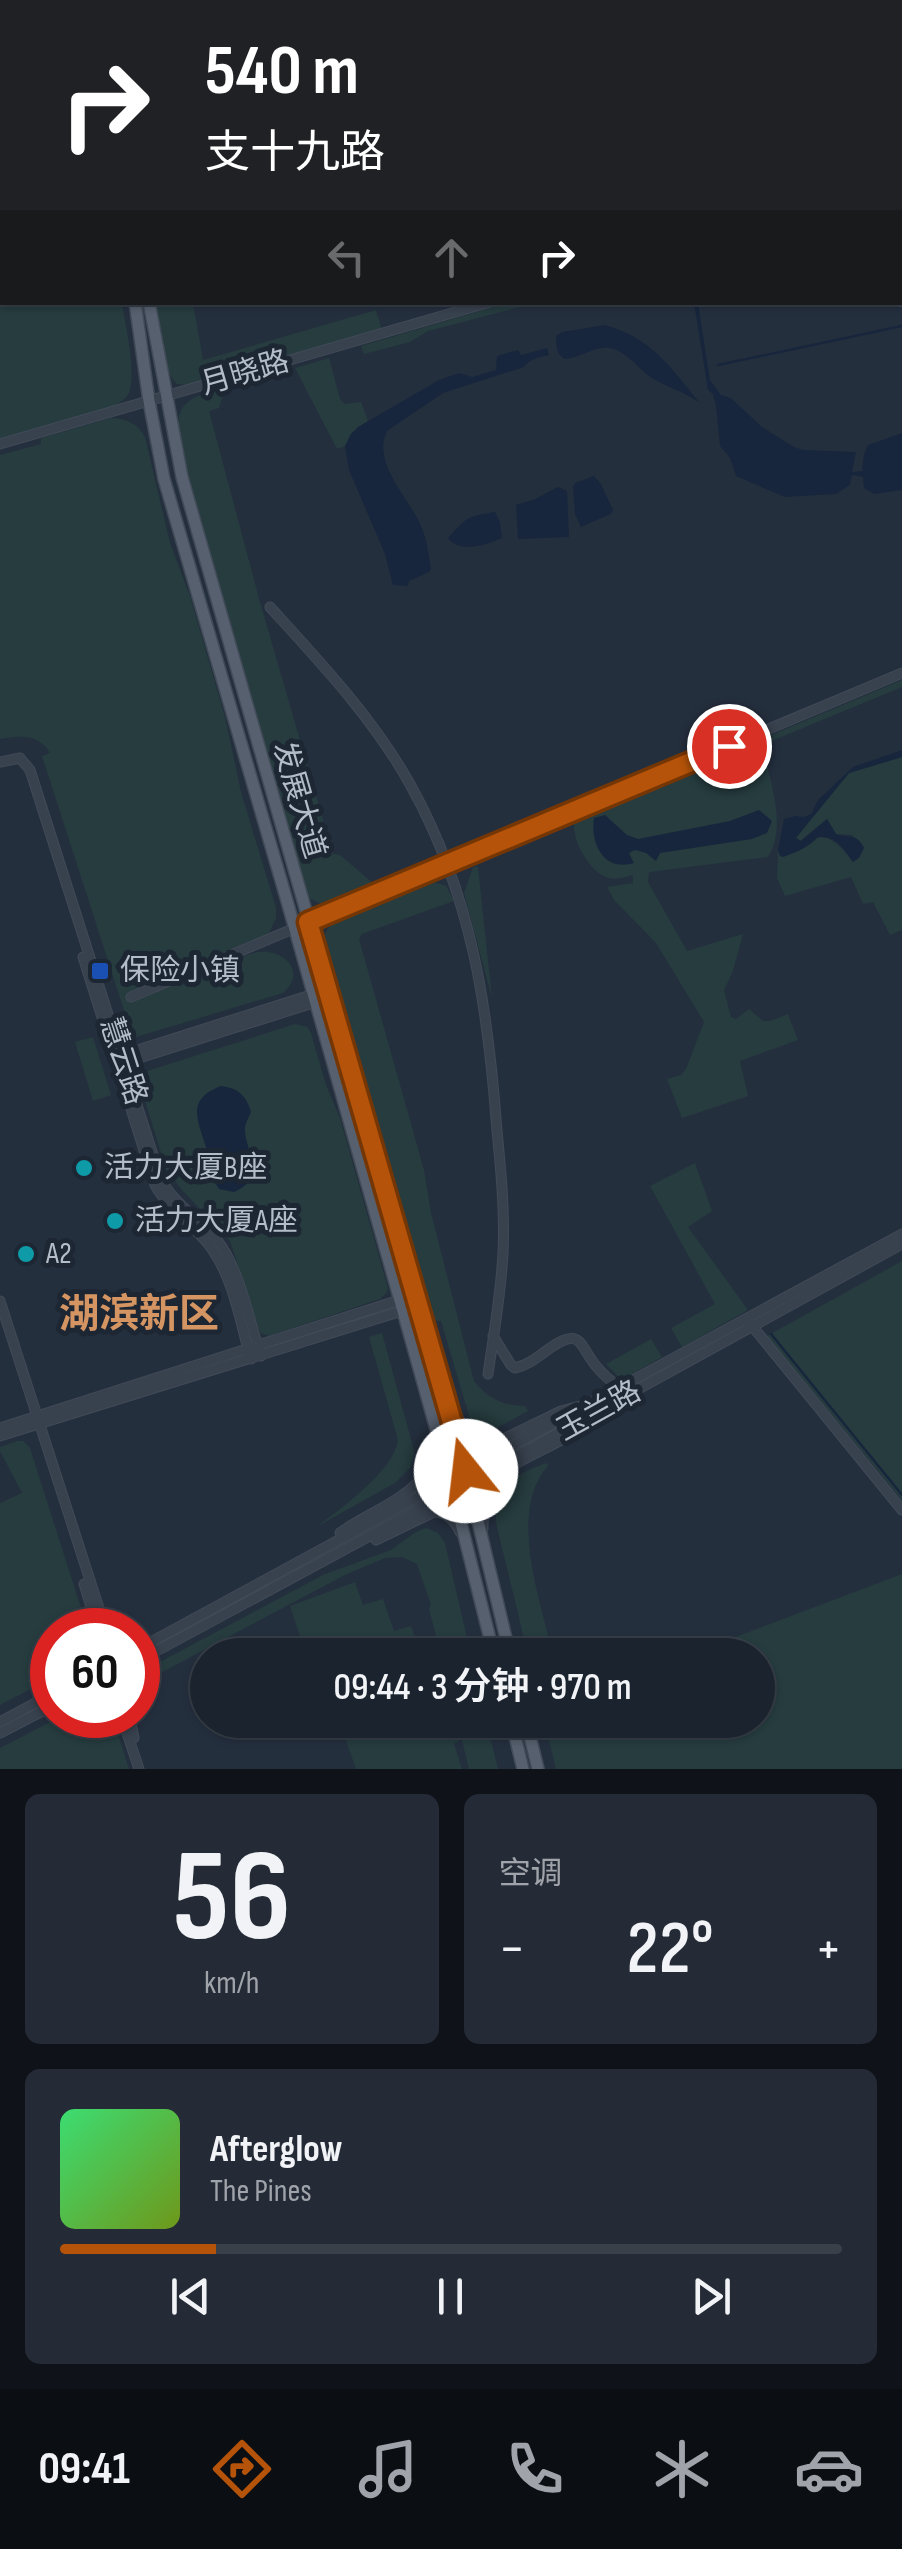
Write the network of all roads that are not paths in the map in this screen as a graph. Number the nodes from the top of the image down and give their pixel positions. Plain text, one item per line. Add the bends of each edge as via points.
1 (135, 305) edge
2 (150, 305) edge
3 (480, 305) edge
4 (165, 396) junction
5 (148, 401) junction
6 (0, 444) edge
7 (270, 607) dead end
8 (902, 673) edge
9 (5, 762) edge
10 (446, 864) junction
11 (308, 922) junction
12 (295, 928) junction
13 (131, 997) dead end
14 (315, 998) junction
15 (120, 1060) junction
16 (902, 1234) edge
17 (902, 1244) edge
18 (416, 1300) junction
19 (0, 1301) edge
20 (402, 1305) junction
21 (749, 1323) junction
22 (493, 1336) junction
23 (430, 1350) junction
24 (254, 1353) junction
25 (416, 1355) junction
26 (488, 1374) dead end
27 (620, 1390) junction
28 (600, 1405) junction
29 (36, 1418) junction
30 (0, 1432) edge
31 (467, 1477) junction
32 (452, 1485) junction
33 (902, 1510) edge
34 (317, 1551) junction
35 (323, 1562) junction
36 (471, 1562) junction
37 (488, 1562) junction
38 (95, 1608) edge
39 (160, 1637) edge
40 (490, 1638) edge
41 (506, 1638) edge
42 (160, 1650) edge
43 (30, 1706) edge
44 (30, 1717) edge
45 (0, 1722) edge
46 (0, 1733) edge
47 (132, 1738) edge
48 (515, 1738) edge
49 (530, 1738) edge
50 (141, 1769) edge
51 (523, 1769) edge
52 (538, 1769) edge

1 - 5 main road, 发展大道
2 - 4 main road, 发展大道
3 - 4 street, 月晓路
4 - 5 street, 月晓路
4 - 11 main road, 发展大道 via 201,548
5 - 6 street, 月晓路
5 - 12 main road, 发展大道 via 164,479
7 - 10 street via 398,765
8 - 10 street
9 - 15 street, 慧云路 via 25,772
10 - 11 street
10 - 22 street via 475,954 493,1069 504,1250
11 - 12 street
11 - 18 main road, 发展大道
12 - 13 street
12 - 14 main road, 发展大道
14 - 15 street
14 - 20 main road, 发展大道
15 - 24 street, 慧云路 via 155,1185 220,1261
16 - 21 street, 玉兰路
17 - 21 street, 玉兰路
18 - 20 street
18 - 23 main road, 发展大道
19 - 29 street
20 - 24 street
20 - 25 main road, 发展大道
21 - 27 street, 玉兰路
21 - 28 street, 玉兰路
21 - 33 street
22 - 26 street
22 - 27 street via 516,1368 574,1338
23 - 28 street via 461,1427 484,1446 561,1410
23 - 31 main road, 发展大道
24 - 29 street
25 - 32 main road, 发展大道
25 - 34 street via 434,1441 429,1468 409,1492
27 - 28 street, 玉兰路
28 - 31 street, 玉兰路
28 - 37 street via 574,1433 506,1470 492,1485 483,1513
29 - 30 street
29 - 38 street
31 - 32 street, 玉兰路
31 - 37 main road, 发展大道
32 - 34 street, 玉兰路
32 - 35 street, 玉兰路
32 - 36 main road, 发展大道
34 - 39 street, 玉兰路
35 - 36 street via 442,1512 460,1530
35 - 42 street, 玉兰路
36 - 40 main road, 发展大道
37 - 41 main road, 发展大道
43 - 45 street
44 - 46 street
47 - 50 street
48 - 51 main road
49 - 52 main road

